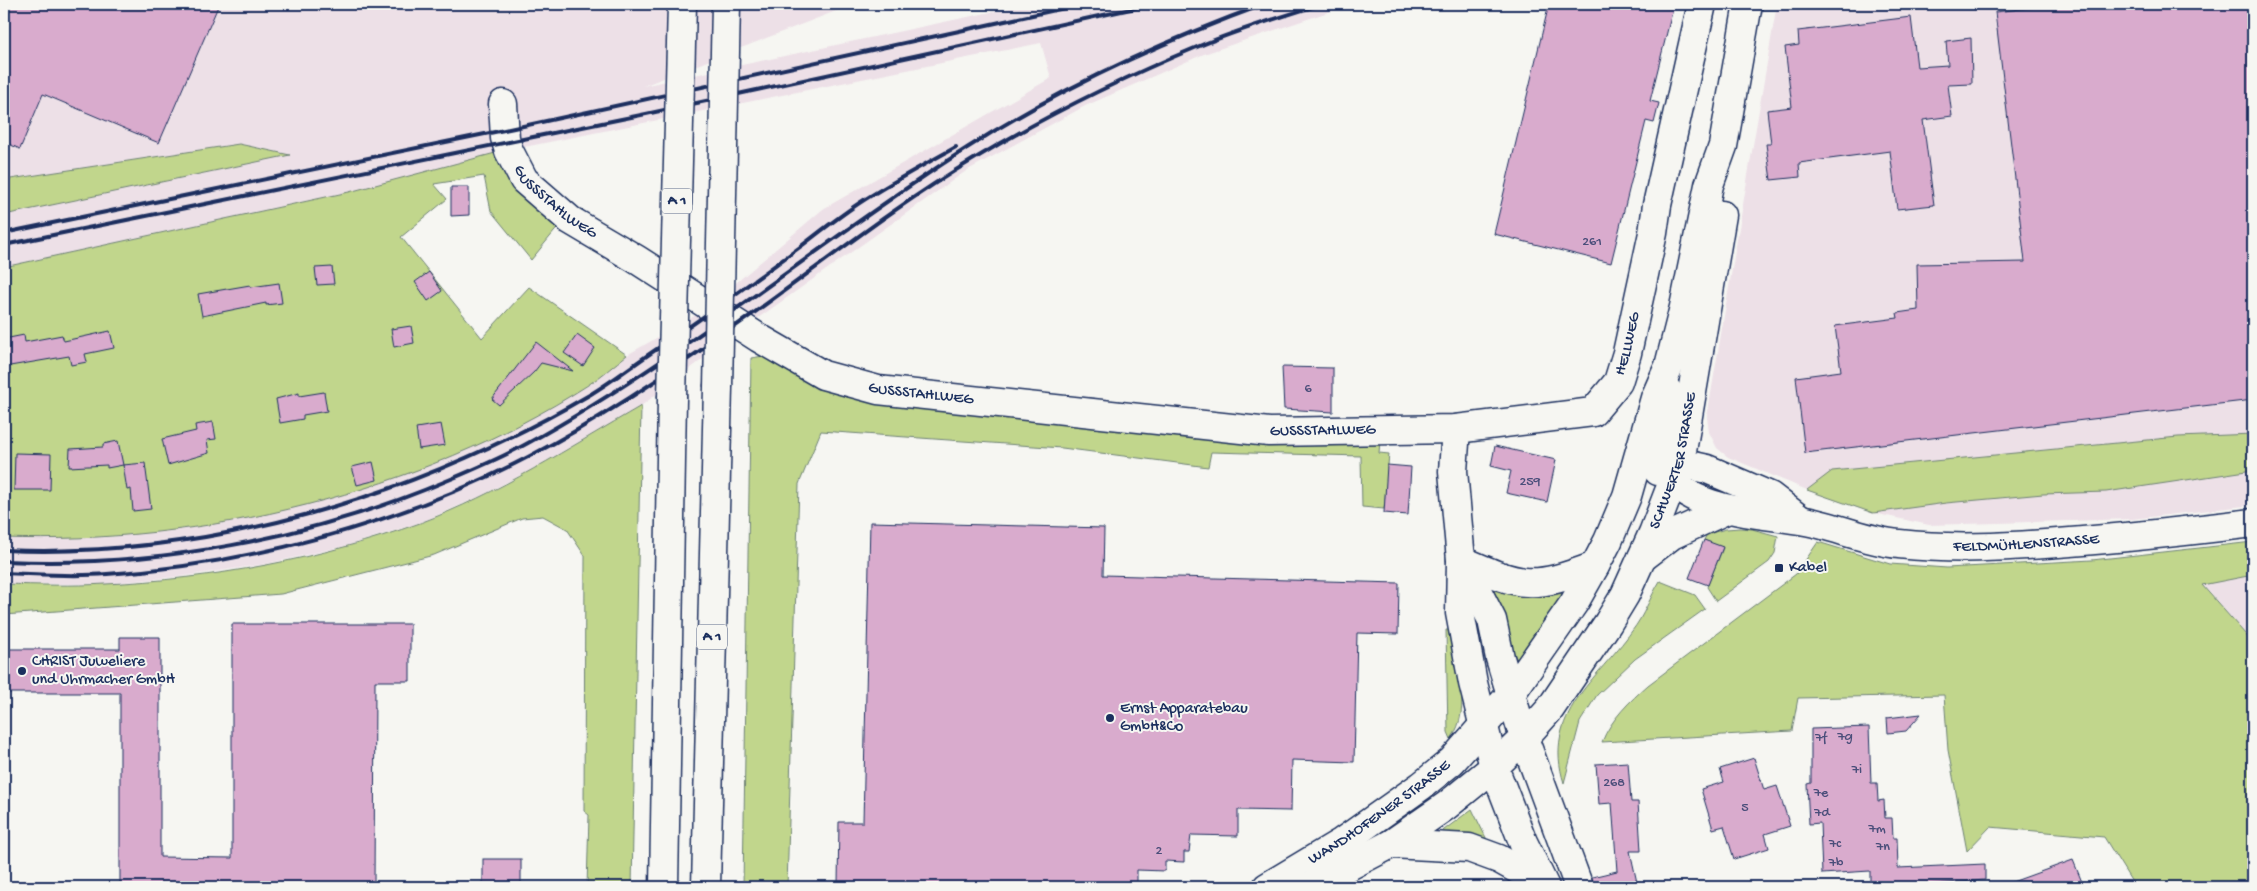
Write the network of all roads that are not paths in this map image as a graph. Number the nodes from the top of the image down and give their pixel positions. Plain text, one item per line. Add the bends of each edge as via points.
1 (682, 4) edge
2 (726, 4) edge
3 (1702, 4) edge
4 (1747, 7) edge
5 (502, 104) dead end
6 (1723, 146) junction
7 (1669, 366) junction
8 (1456, 429) junction
9 (1672, 471) junction
10 (1631, 483) junction
11 (1728, 509) junction
12 (1801, 520) junction
13 (2253, 523) edge
14 (1642, 558) junction
15 (1461, 560) junction
16 (1595, 566) junction
17 (1510, 695) junction
18 (1483, 727) junction
19 (1524, 738) junction
20 (1494, 767) junction
21 (1391, 844) junction
22 (1543, 885) edge
23 (664, 887) edge
24 (706, 887) edge
25 (1266, 887) edge
26 (1309, 887) edge
27 (1579, 887) edge

1 - 23 main road, A 1, bridge
2 - 24 main road, A 1, bridge
3 - 8 main road, HELLWEG via 1657,205 1654,233 1618,382 1593,412
4 - 6 main road, SCHWERTER STRASSE
5 - 8 main road, GUSSSTAHLWEG via 508,151 524,180 570,220 823,375 878,390 1269,432
6 - 7 main road, SCHWERTER STRASSE via 1709,185
6 - 9 main road, SCHWERTER STRASSE via 1726,190
7 - 9 main road via 1660,454
7 - 10 main road, SCHWERTER STRASSE via 1655,398
8 - 15 main road via 1453,471
9 - 10 main road
9 - 11 main road, FELDMÜHLENSTRASSE via 1696,498
9 - 12 main road, FELDMÜHLENSTRASSE via 1707,469 1770,496
9 - 14 main road, SCHWERTER STRASSE
10 - 16 main road, SCHWERTER STRASSE
11 - 12 main road, FELDMÜHLENSTRASSE
11 - 14 main road via 1672,535
12 - 13 main road, FELDMÜHLENSTRASSE via 1896,544 1952,548 2140,537
14 - 19 main road, SCHWERTER STRASSE via 1625,594 1587,657 1550,709
15 - 16 main road via 1522,583 1548,582
15 - 17 main road via 1492,620
15 - 18 main road via 1460,613
16 - 17 main road, SCHWERTER STRASSE via 1569,611
17 - 18 main road, SCHWERTER STRASSE
17 - 19 main road
18 - 20 main road
18 - 25 main road, WANDHOFENER STRASSE via 1452,761 1421,786 1342,842
19 - 20 main road, WANDHOFENER STRASSE
19 - 27 main road
20 - 21 main road, WANDHOFENER STRASSE
20 - 22 main road
21 - 22 main road via 1469,848 1498,859
21 - 26 main road, WANDHOFENER STRASSE

